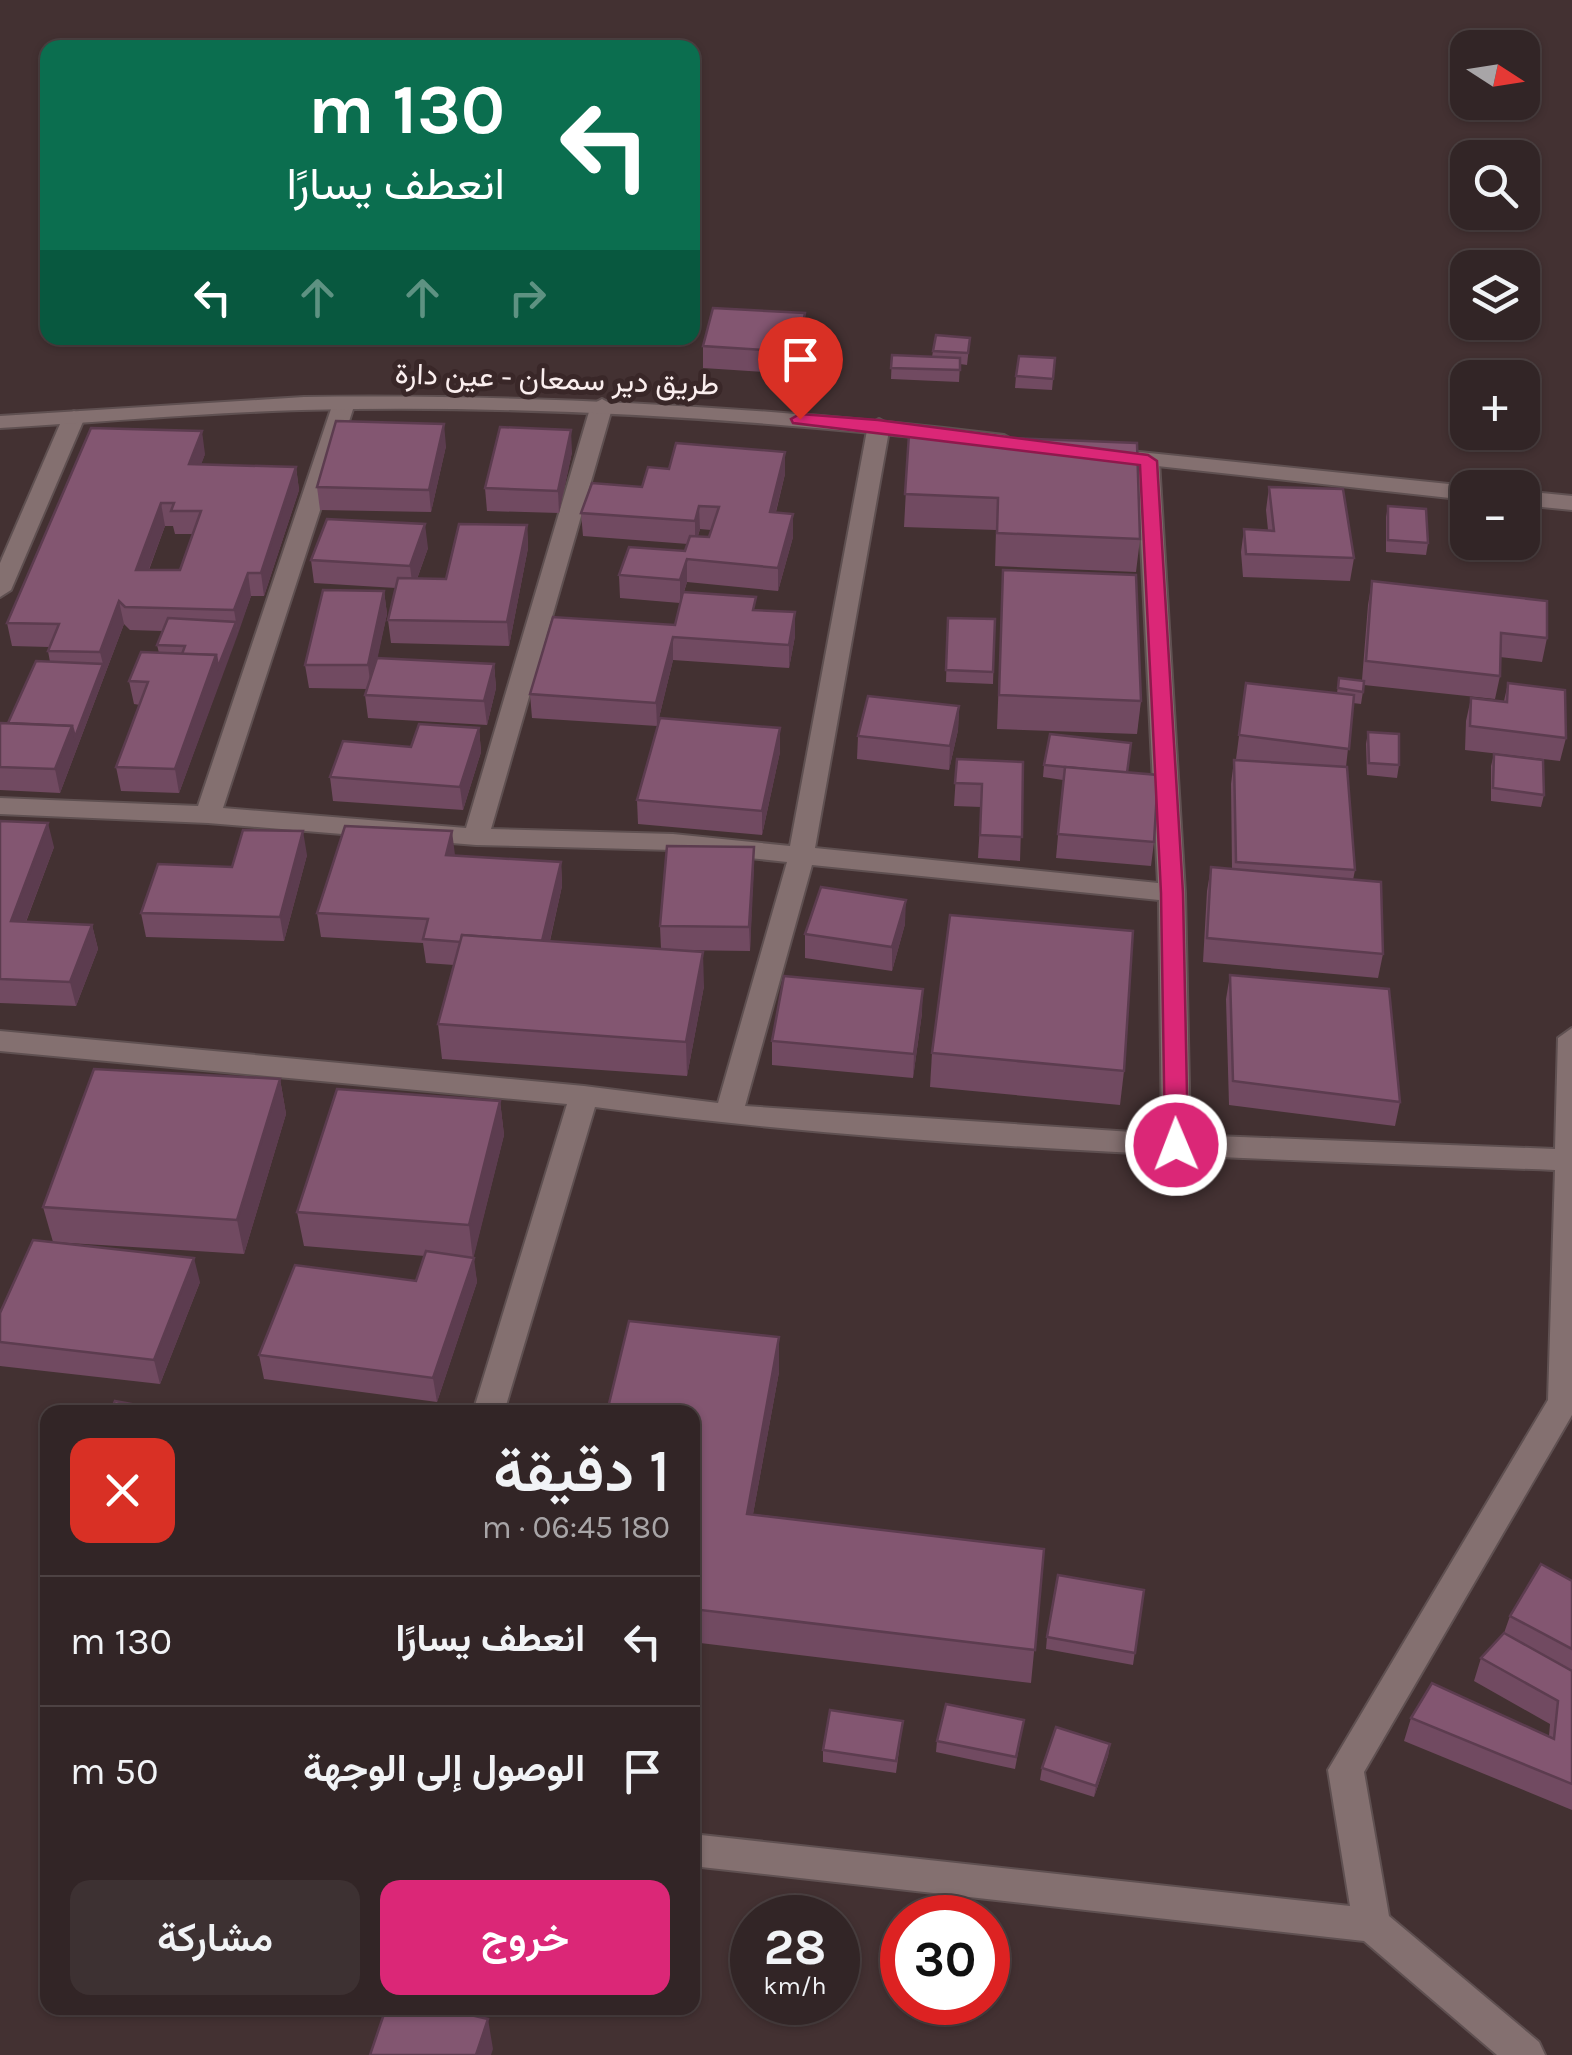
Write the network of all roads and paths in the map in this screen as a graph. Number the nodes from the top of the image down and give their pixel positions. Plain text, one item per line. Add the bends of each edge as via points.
1 (344, 402) junction
2 (602, 405) junction
3 (74, 417) junction
4 (0, 422) edge
5 (878, 425) junction
6 (1032, 445) edge
7 (1070, 450) edge
8 (1148, 461) junction
9 (1450, 491) edge
10 (1540, 500) edge
11 (1572, 504) edge
12 (0, 590) edge
13 (0, 806) edge
14 (208, 815) junction
15 (476, 837) junction
16 (801, 857) junction
17 (1172, 893) junction
18 (1572, 1038) edge
19 (0, 1041) edge
20 (584, 1096) junction
21 (730, 1114) junction
22 (1176, 1145) junction
23 (1570, 1160) edge
24 (490, 1405) edge
25 (700, 1851) edge
26 (1372, 1925) junction
27 (1526, 2055) edge

1 - 2 street, طريق دير سمعان - عين دارة
1 - 3 street, طريق دير سمعان - عين دارة
1 - 14 street
2 - 5 street, طريق دير سمعان - عين دارة
2 - 15 street
3 - 4 street, طريق دير سمعان - عين دارة
3 - 12 street
5 - 6 street, طريق دير سمعان - عين دارة
5 - 16 street
7 - 8 street
8 - 9 street
8 - 17 street
10 - 11 street
13 - 14 street
14 - 15 street
15 - 16 street via 673,842
16 - 17 street
16 - 21 street
17 - 22 street
18 - 23 street
19 - 20 street
20 - 21 street
20 - 24 street
21 - 22 street
22 - 23 street
23 - 26 street via 1564,1401 1346,1770
25 - 26 street
26 - 27 street

